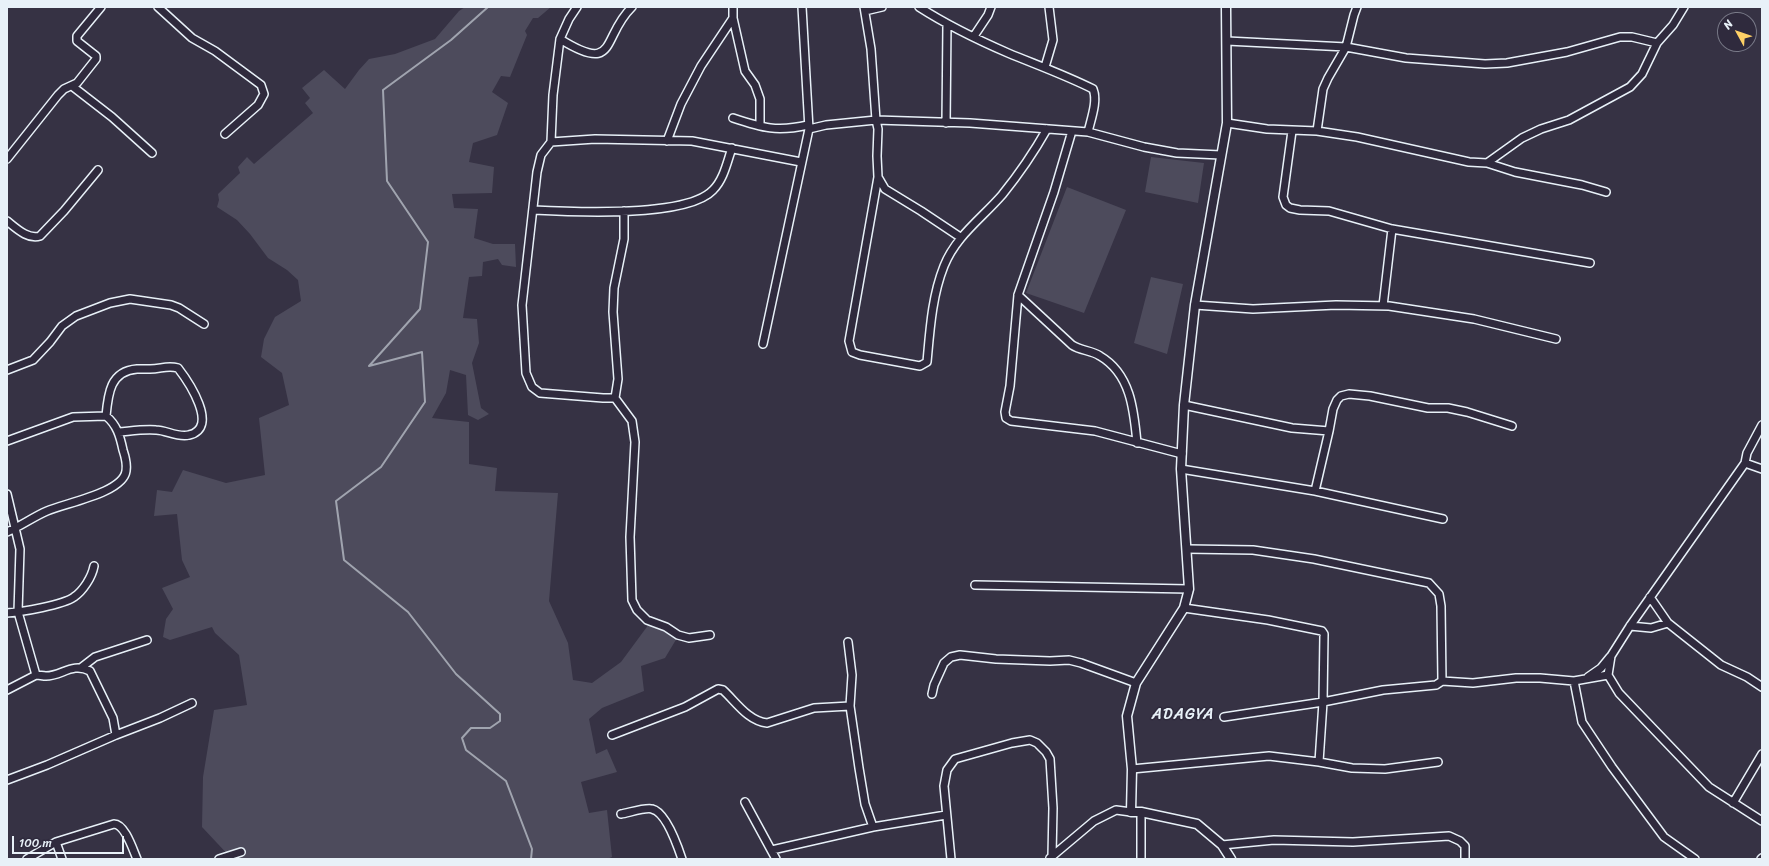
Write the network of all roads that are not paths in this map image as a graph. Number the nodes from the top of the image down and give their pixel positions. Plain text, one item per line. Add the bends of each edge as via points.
1 (101, 7) edge
2 (158, 7) edge
3 (577, 7) edge
4 (632, 7) edge
5 (733, 7) edge
6 (802, 7) edge
7 (882, 7) edge
8 (919, 7) edge
9 (991, 7) edge
10 (1049, 7) edge
11 (1226, 7) edge
12 (1357, 7) edge
13 (1684, 7) edge
14 (864, 9) edge
15 (733, 18) junction
16 (947, 24) junction
17 (974, 36) junction
18 (560, 39) junction
19 (1227, 41) junction
20 (1657, 43) junction
21 (1346, 47) junction
22 (1044, 67) junction
23 (72, 86) junction
24 (733, 118) dead end
25 (876, 120) junction
26 (946, 123) junction
27 (1227, 123) junction
28 (760, 126) junction
29 (809, 127) junction
30 (1047, 129) junction
31 (1072, 131) junction
32 (1292, 131) junction
33 (1316, 131) junction
34 (1088, 132) junction
35 (225, 134) dead end
36 (667, 141) junction
37 (551, 142) junction
38 (732, 148) junction
39 (152, 153) dead end
40 (1221, 155) junction
41 (7, 159) edge
42 (801, 162) junction
43 (1487, 163) junction
44 (98, 170) dead end
45 (878, 178) junction
46 (1606, 192) dead end
47 (533, 210) junction
48 (624, 211) junction
49 (7, 221) edge
50 (1392, 229) junction
51 (960, 238) junction
52 (1590, 263) dead end
53 (1018, 295) junction
54 (1195, 305) junction
55 (1383, 306) junction
56 (204, 324) dead end
57 (1556, 338) dead end
58 (763, 344) dead end
59 (7, 370) edge
60 (615, 398) junction
61 (1184, 405) junction
62 (106, 416) junction
63 (1762, 425) edge
64 (1512, 426) dead end
65 (1329, 431) junction
66 (119, 432) junction
67 (7, 441) edge
68 (1137, 442) junction
69 (1182, 454) junction
70 (1745, 463) junction
71 (1181, 469) junction
72 (1762, 469) edge
73 (1315, 491) junction
74 (7, 494) edge
75 (1443, 518) dead end
76 (16, 529) junction
77 (7, 532) edge
78 (1187, 549) junction
79 (94, 566) dead end
80 (975, 585) dead end
81 (1189, 588) junction
82 (1650, 597) junction
83 (1184, 608) junction
84 (18, 612) junction
85 (7, 613) edge
86 (1668, 623) junction
87 (1630, 626) junction
88 (710, 635) dead end
89 (147, 640) dead end
90 (848, 642) dead end
91 (1611, 656) junction
92 (82, 667) junction
93 (36, 675) junction
94 (1608, 675) junction
95 (1586, 678) junction
96 (1442, 681) junction
97 (1574, 681) junction
98 (1136, 683) junction
99 (1762, 687) edge
100 (7, 690) edge
101 (932, 694) dead end
102 (1323, 702) junction
103 (192, 703) dead end
104 (850, 706) junction
105 (1224, 717) dead end
106 (116, 735) junction
107 (612, 735) dead end
108 (1762, 754) edge
109 (1319, 762) junction
110 (1438, 762) dead end
111 (1132, 769) junction
112 (7, 780) edge
113 (745, 802) dead end
114 (1732, 803) junction
115 (1131, 812) junction
116 (1141, 812) junction
117 (621, 814) dead end
118 (946, 815) junction
119 (1762, 821) edge
120 (873, 827) junction
121 (56, 842) junction
122 (1222, 845) junction
123 (772, 850) junction
124 (242, 852) dead end
125 (1050, 858) edge
126 (27, 859) edge
127 (62, 859) edge
128 (137, 859) edge
129 (219, 859) edge
130 (682, 859) edge
131 (776, 859) edge
132 (951, 859) edge
133 (1140, 859) edge
134 (1231, 859) edge
135 (1465, 859) edge
136 (1695, 859) edge

1 - 23 street via 77,36 77,41 96,56 96,59
2 - 35 street via 192,38 215,50 261,85 264,94 258,104
3 - 18 street via 568,19
4 - 18 street via 624,15 604,51 588,54
5 - 15 street
6 - 29 street
7 - 14 street
8 - 16 street
9 - 17 street
10 - 22 street via 1053,40
11 - 19 street
12 - 21 street
13 - 20 street
14 - 25 street via 871,49
15 - 28 street via 745,71 760,99
15 - 36 street via 701,66 681,104
16 - 17 street
16 - 26 street
17 - 22 street
18 - 37 street via 553,94
19 - 21 street
19 - 27 street
20 - 21 street via 1620,37 1567,52 1507,63 1485,64 1406,58
20 - 43 street via 1642,74 1630,87 1569,120 1522,138
21 - 33 street via 1323,89
22 - 34 street via 1093,89 1095,94
23 - 39 street
23 - 41 street via 58,95
24 - 28 street
25 - 26 street
25 - 29 street
25 - 45 street
26 - 30 street
27 - 32 street
27 - 40 street
28 - 29 street via 773,129
29 - 42 street
30 - 31 street
30 - 51 street via 1017,176
31 - 34 street
31 - 53 street
32 - 33 street
32 - 50 street via 1283,197 1286,205 1300,210 1329,211
33 - 43 street via 1357,137 1469,162
34 - 40 street via 1177,153
36 - 37 street via 595,139
36 - 38 street via 692,141
37 - 47 street via 541,155
38 - 42 street
38 - 48 street via 720,182 712,191 687,204
40 - 54 street
42 - 58 street
43 - 46 street via 1515,172
44 - 49 street via 40,236 29,237
45 - 51 street via 885,189
45 - 51 street via 849,342 852,352 909,365 920,366 927,362 932,311 944,265
47 - 48 street
47 - 60 street via 522,305 526,373 532,387 540,393
48 - 60 street via 624,240 614,288 613,312 618,379
50 - 52 street
50 - 55 street
53 - 68 street via 1078,350 1100,356 1122,375 1134,409
53 - 68 street via 1006,418 1011,421 1095,431
54 - 55 street via 1253,309 1336,305
54 - 61 street
55 - 57 street via 1474,319
56 - 59 street via 170,305 130,299 110,303 76,316 62,326 33,360
60 - 88 street via 632,421 635,442 630,536 632,600 647,620 678,635 689,638
61 - 65 street via 1285,426
61 - 69 street
62 - 66 street
62 - 66 street via 108,392 118,376 137,369 169,366 178,368 192,390 203,417 197,431 189,435 156,430
62 - 67 street via 73,417
63 - 70 street via 1747,453
64 - 65 street via 1455,409 1428,408 1348,394 1337,400
65 - 73 street
66 - 76 street via 126,472 120,482 86,500 47,511
68 - 69 street
69 - 71 street
70 - 72 street
70 - 82 street
71 - 73 street
71 - 78 street
73 - 75 street
74 - 76 street
76 - 77 street
76 - 84 street via 20,549
78 - 81 street
78 - 96 street via 1253,550 1314,559 1429,583 1439,594 1441,606
79 - 84 street via 93,573 79,593 72,598
80 - 81 street
81 - 83 street
82 - 86 street
82 - 87 street
83 - 98 street
83 - 102 street via 1322,631
84 - 85 street
84 - 93 street
86 - 87 street via 1651,628
86 - 99 street via 1721,665
87 - 91 street
89 - 92 street via 95,657
90 - 104 street via 852,675
91 - 94 street
91 - 95 street
92 - 93 street via 47,677
92 - 106 street via 90,671 94,678 113,718
93 - 100 street
94 - 95 street
94 - 114 street via 1619,693 1709,787
95 - 97 street
96 - 97 street via 1473,683 1516,678
96 - 102 street via 1436,685 1383,690
97 - 136 street via 1582,722 1612,767 1664,837
98 - 101 street via 1069,660 996,659 960,655 951,657 944,663
98 - 111 street via 1127,716
102 - 105 street
102 - 109 street
103 - 106 street
104 - 107 street via 814,708 763,723 748,715 723,690 718,689 685,707
104 - 120 street via 860,776
106 - 112 street
108 - 114 street
109 - 110 street via 1352,768 1385,769
109 - 111 street via 1269,756
111 - 115 street
113 - 123 street
114 - 119 street
115 - 116 street
115 - 125 street via 1116,810 1094,821
116 - 122 street via 1197,824
116 - 133 street
117 - 130 street via 651,808 657,811 674,834
118 - 120 street
118 - 125 street via 944,778 955,759 1030,740 1037,743 1050,760 1053,808
118 - 132 street
120 - 123 street
121 - 126 street
121 - 127 street
121 - 128 street via 118,824
122 - 134 street
122 - 135 street via 1274,840 1353,842 1449,836 1465,846
123 - 131 street
124 - 129 street

